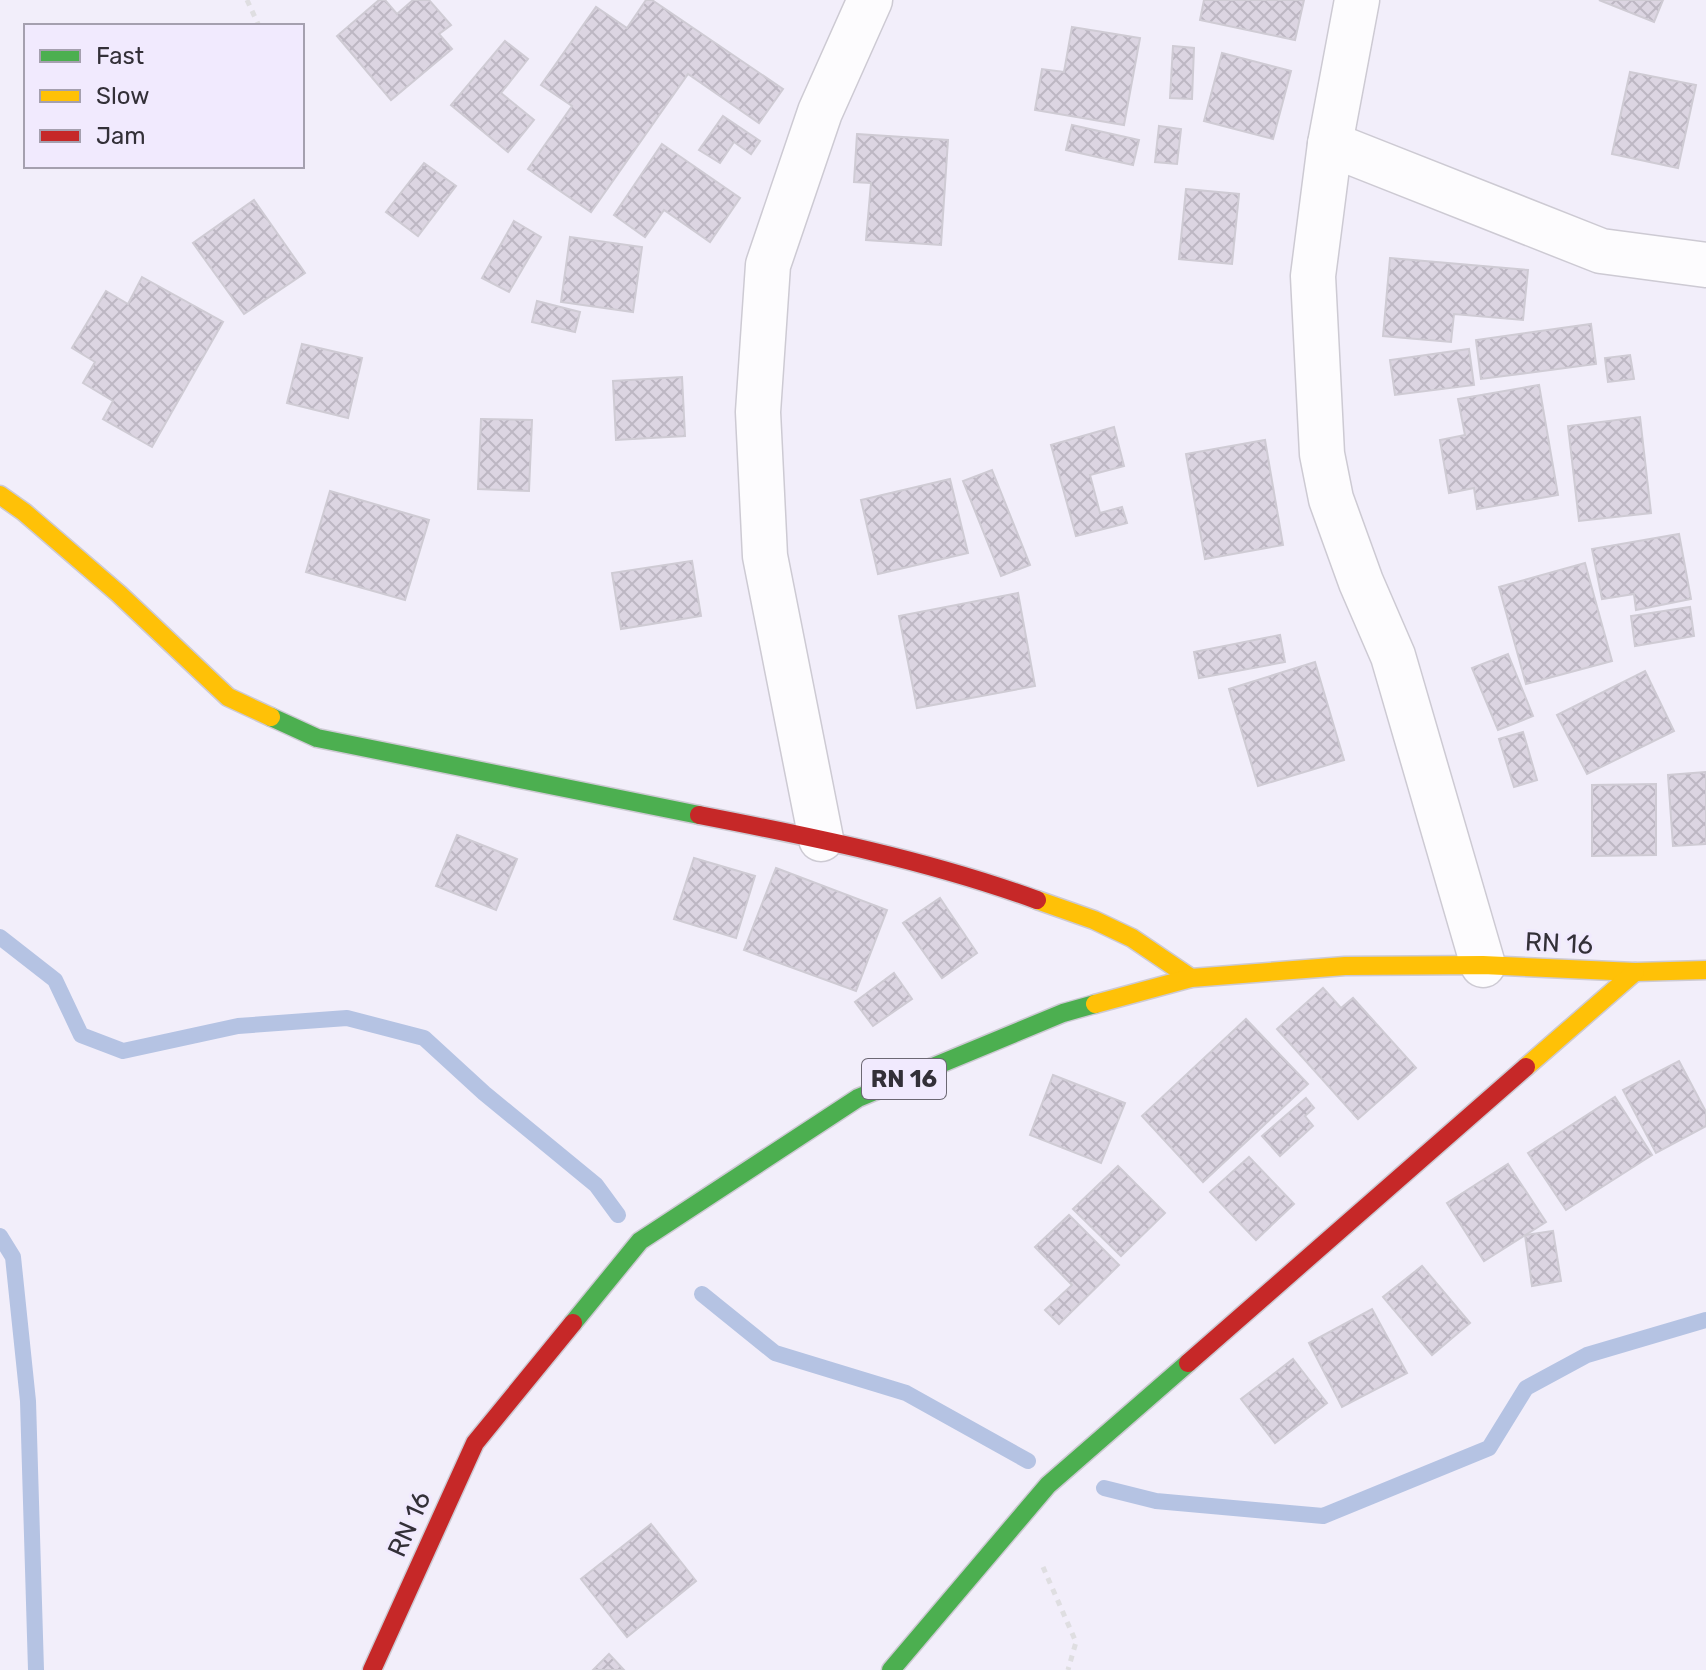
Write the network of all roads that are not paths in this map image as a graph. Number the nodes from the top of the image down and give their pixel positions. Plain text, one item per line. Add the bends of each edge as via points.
1 (870, 0) edge
2 (1357, 0) edge
3 (1330, 144) junction
4 (1706, 265) edge
5 (0, 495) edge
6 (821, 839) junction
7 (1483, 965) junction
8 (1706, 970) edge
9 (1635, 972) junction
10 (1191, 978) junction
11 (372, 1670) edge
12 (891, 1670) edge

1 - 6 street via 820,112 768,265 758,412 765,556
2 - 3 street
3 - 4 street via 1601,251
3 - 7 street via 1313,276 1322,454 1331,499 1393,656
5 - 6 main road via 119,594 228,697 317,738
6 - 10 main road via 974,877 1094,920 1132,938
7 - 9 main road, RN 16 / RN 16
7 - 10 main road, RN 16 / RN 16 via 1345,966
8 - 9 main road, RN 16 / RN 16
9 - 12 main road via 1048,1485
10 - 11 main road, RN 16 / RN 16 via 1063,1013 858,1098 640,1241 475,1443

